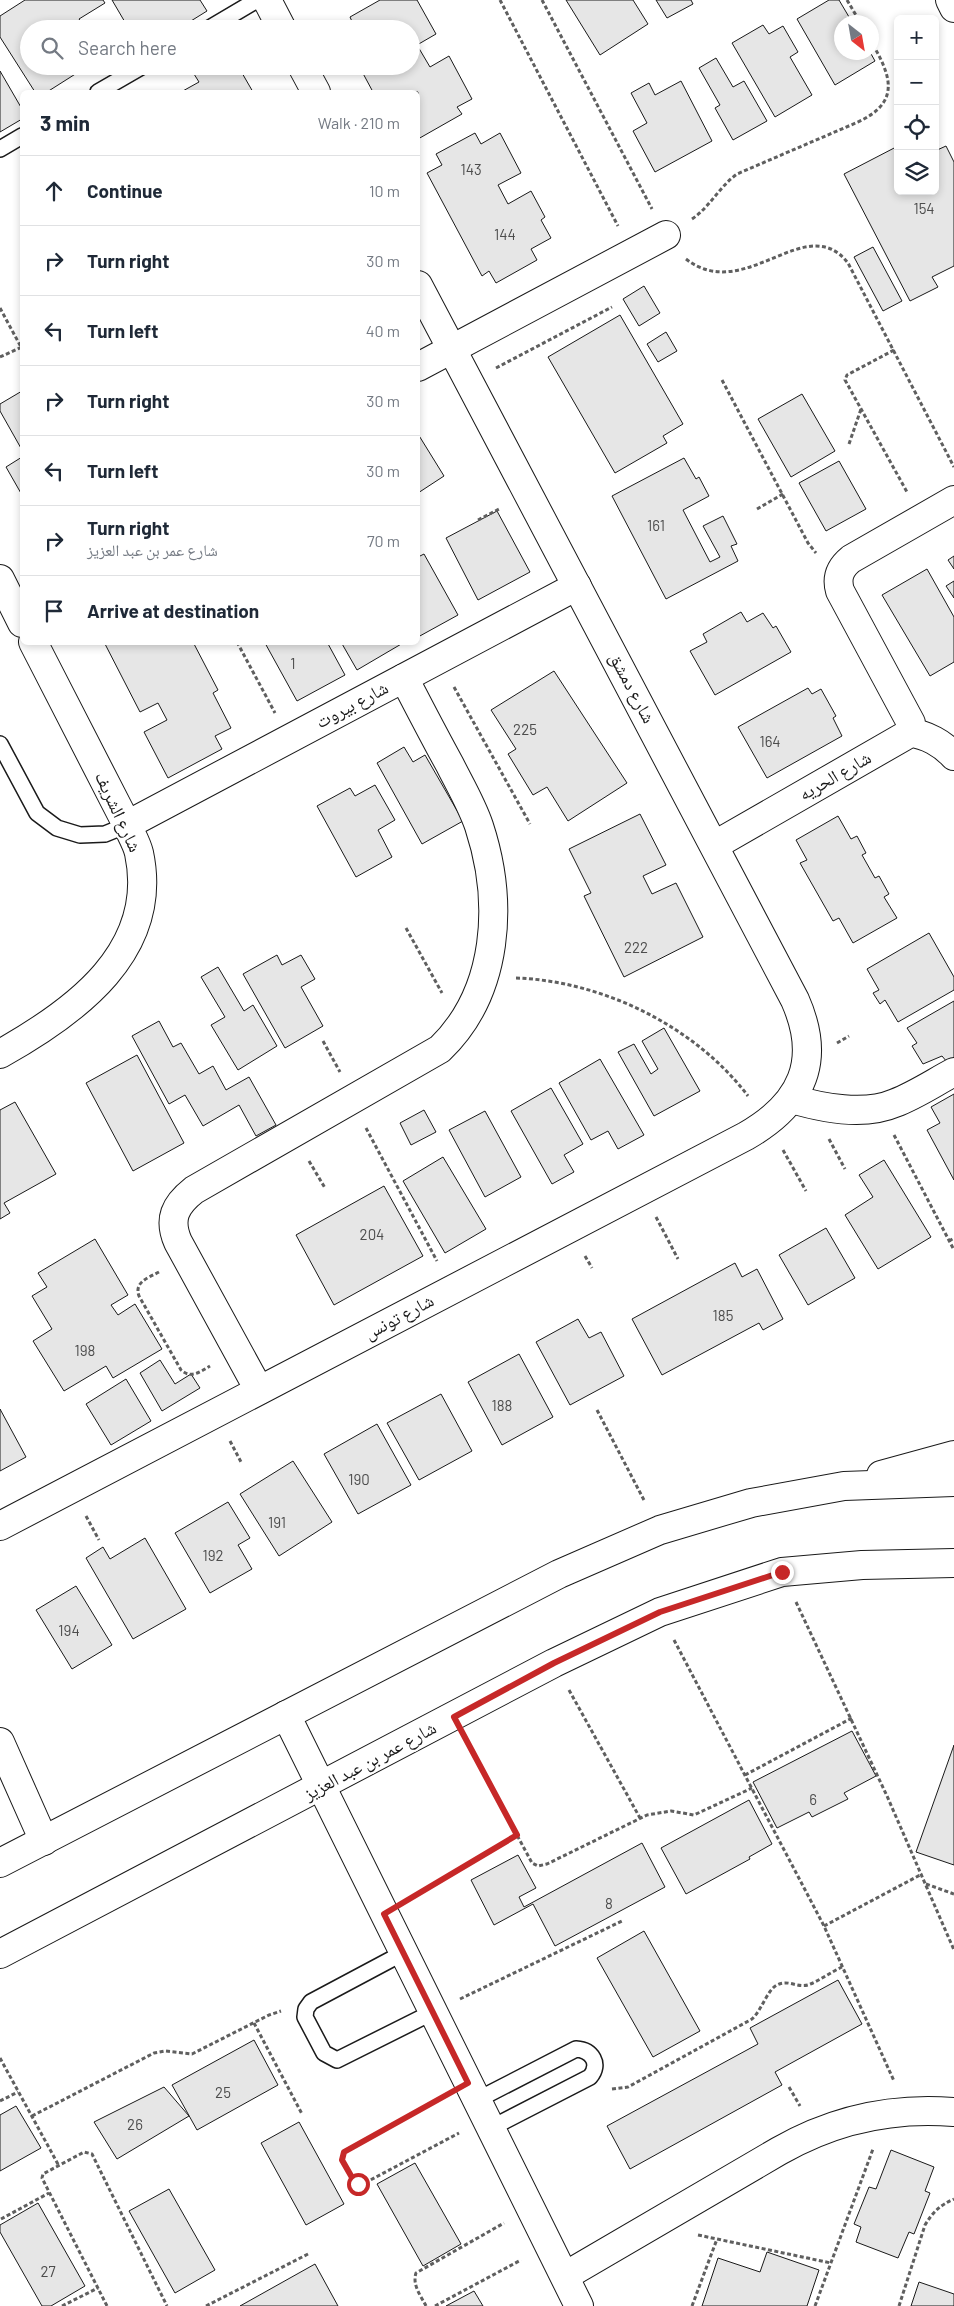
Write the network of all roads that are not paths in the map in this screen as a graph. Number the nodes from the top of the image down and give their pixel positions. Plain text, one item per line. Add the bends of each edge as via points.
1 (257, 0) edge
2 (267, 0) edge
3 (950, 0) edge
4 (954, 8) edge
5 (223, 20) edge
6 (277, 20) edge
7 (127, 75) edge
8 (307, 75) edge
9 (101, 90) edge
10 (315, 90) edge
11 (20, 137) edge
12 (0, 150) edge
13 (666, 236) road end
14 (420, 289) edge
15 (452, 349) junction
16 (420, 367) edge
17 (954, 500) edge
18 (0, 580) edge
19 (577, 586) junction
20 (20, 619) edge
21 (35, 645) edge
22 (404, 678) junction
23 (910, 733) junction
24 (0, 744) edge
25 (954, 756) edge
26 (127, 825) junction
27 (715, 845) junction
28 (0, 1054) edge
29 (954, 1072) edge
30 (792, 1099) junction
31 (259, 1390) junction
32 (954, 1455) edge
33 (954, 1482) edge
34 (844, 1486) junction
35 (0, 1526) edge
36 (954, 1563) edge
37 (286, 1715) junction
38 (0, 1742) edge
39 (321, 1786) junction
40 (44, 1841) junction
41 (0, 1863) edge
42 (403, 1953) junction
43 (0, 1954) edge
44 (434, 2012) junction
45 (481, 2108) junction
46 (954, 2112) edge
47 (565, 2276) junction
48 (579, 2306) edge

1 - 5 lane
2 - 6 street
3 - 4 street
7 - 9 lane
8 - 10 street
11 - 12 lane
13 - 15 street
14 - 15 street, شارع دمشق
15 - 16 street
15 - 19 street, شارع دمشق
17 - 23 street via 851,559 839,573 840,592 911,723
18 - 20 street
19 - 22 street, شارع بيروت
19 - 27 street, شارع دمشق
21 - 26 street, شارع الشريف
22 - 26 street, شارع بيروت
22 - 31 street via 466,797 487,853 493,912 484,977 479,995 461,1028 440,1049 194,1190 175,1208 173,1231
23 - 25 street via 925,736
23 - 27 street, شارع الحريه
24 - 26 lane via 37,813 57,828 80,835 105,834
26 - 28 street, شارع الشريف via 139,852 142,882 140,913 130,942 90,991 60,1016
27 - 30 street, شارع دمشق via 803,1019 807,1061
29 - 30 street via 895,1104 879,1108 827,1107
30 - 31 street, شارع تونس via 769,1124
31 - 35 street, شارع تونس
32 - 34 street
33 - 34 street
34 - 37 street via 751,1503 660,1530 559,1574
36 - 39 street, شارع عمر بن عبد العزيز via 862,1565 782,1572 660,1612 554,1663
37 - 39 street
37 - 40 street
38 - 40 street
39 - 42 street
39 - 43 street, شارع عمر بن عبد العزيز
40 - 41 street
42 - 44 street
42 - 44 lane via 311,2002 305,2017 324,2053 337,2060
44 - 45 street
45 - 45 lane via 590,2077 595,2068 593,2058 586,2050 576,2049
45 - 47 street
46 - 47 street via 897,2112 837,2124 796,2141
47 - 48 street

